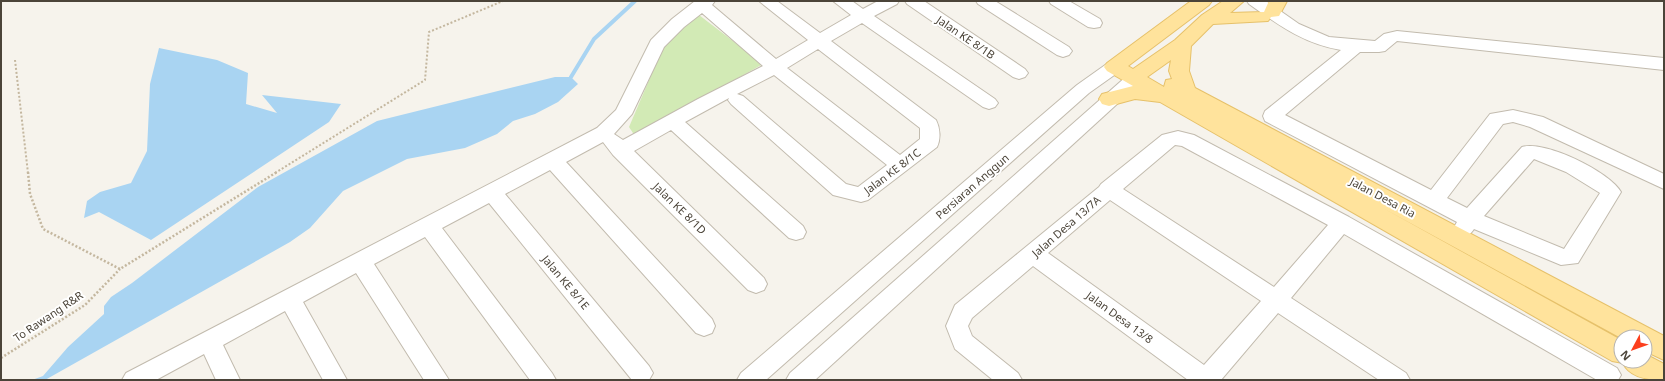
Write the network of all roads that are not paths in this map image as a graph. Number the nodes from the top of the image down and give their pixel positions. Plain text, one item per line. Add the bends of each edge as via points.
1 (767, 1) edge
2 (841, 1) edge
3 (891, 1) edge
4 (913, 1) edge
5 (984, 1) edge
6 (1057, 1) edge
7 (1236, 1) edge
8 (704, 3) edge
9 (1198, 7) edge
10 (1267, 8) edge
11 (862, 16) junction
12 (1094, 24) dead end
13 (819, 41) junction
14 (1182, 44) junction
15 (1356, 46) junction
16 (1063, 51) dead end
17 (1118, 63) junction
18 (1664, 64) edge
19 (776, 67) junction
20 (1019, 73) dead end
21 (1138, 74) junction
22 (1174, 93) junction
23 (737, 100) dead end
24 (1109, 100) junction
25 (989, 103) dead end
26 (673, 121) junction
27 (604, 133) junction
28 (620, 150) junction
29 (552, 159) junction
30 (900, 164) junction
31 (1664, 182) edge
32 (1108, 190) junction
33 (491, 191) junction
34 (1434, 201) junction
35 (1342, 223) junction
36 (428, 225) junction
37 (1464, 228) junction
38 (796, 232) dead end
39 (1033, 254) junction
40 (360, 261) junction
41 (756, 284) dead end
42 (289, 298) junction
43 (1274, 299) junction
44 (704, 326) dead end
45 (1627, 329) edge
46 (209, 340) junction
47 (1653, 344) edge
48 (1613, 349) edge
49 (1664, 349) edge
50 (1613, 369) edge
51 (1650, 369) edge
52 (641, 373) dead end
53 (1664, 377) edge
54 (1608, 378) edge
55 (134, 380) edge
56 (228, 380) edge
57 (335, 380) edge
58 (437, 380) edge
59 (544, 380) edge
60 (749, 380) edge
61 (798, 380) edge
62 (1010, 380) edge
63 (1206, 380) edge
64 (1398, 380) edge

1 - 13 street, Jalan KE 8/1C
2 - 11 street
3 - 11 street
4 - 20 street, Jalan KE 8/1B
5 - 16 street
6 - 12 street
7 - 9 main road, Persiaran Anggun
7 - 10 street
8 - 19 street
8 - 27 street via 678,23 657,44 623,114
9 - 10 main road
9 - 14 main road, Persiaran Anggun
9 - 17 main road, Persiaran Anggun
10 - 15 street via 1284,26 1324,41
11 - 13 street
11 - 25 street
13 - 19 street
13 - 30 street, Jalan KE 8/1C via 929,125 930,142
14 - 21 main road, Persiaran Anggun
14 - 22 main road
15 - 18 street via 1378,47 1397,36
15 - 34 street via 1272,116
17 - 21 main road, Jalan Desa Ria
17 - 60 street, Persiaran Anggun via 1083,90
19 - 26 street
19 - 30 street
21 - 22 main road, Jalan Desa Ria
21 - 24 street, Persiaran Anggun
22 - 24 main road via 1141,92
22 - 37 main road, Jalan Desa Ria
22 - 48 main road, Jalan Desa Ria
23 - 30 street, Jalan KE 8/1C via 840,190 861,195
24 - 61 street, Persiaran Anggun
26 - 28 street
26 - 38 street
27 - 28 street, Jalan KE 8/1D
27 - 29 street
28 - 41 street, Jalan KE 8/1D
29 - 33 street
29 - 44 street
31 - 34 street via 1536,122 1514,116 1497,119
32 - 35 street, Jalan Desa 13/7A via 1169,140 1178,138 1187,140
32 - 39 street, Jalan Desa 13/7A
32 - 43 street
33 - 36 street
33 - 52 street, Jalan KE 8/1E
34 - 37 street
35 - 43 street
35 - 54 street
36 - 40 street
36 - 59 street
37 - 37 street via 1529,152 1542,154 1602,183 1611,192 1570,257 1561,257
37 - 45 main road, Jalan Desa Ria
39 - 62 street, Jalan Desa 13/7A via 963,312 957,326 963,342
39 - 63 street, Jalan Desa 13/8
40 - 42 street
40 - 58 street
42 - 46 street
42 - 57 street
43 - 63 street
43 - 64 street
46 - 55 street
46 - 56 street
47 - 49 main road, Jalan Desa Ria
50 - 54 street
51 - 53 main road

